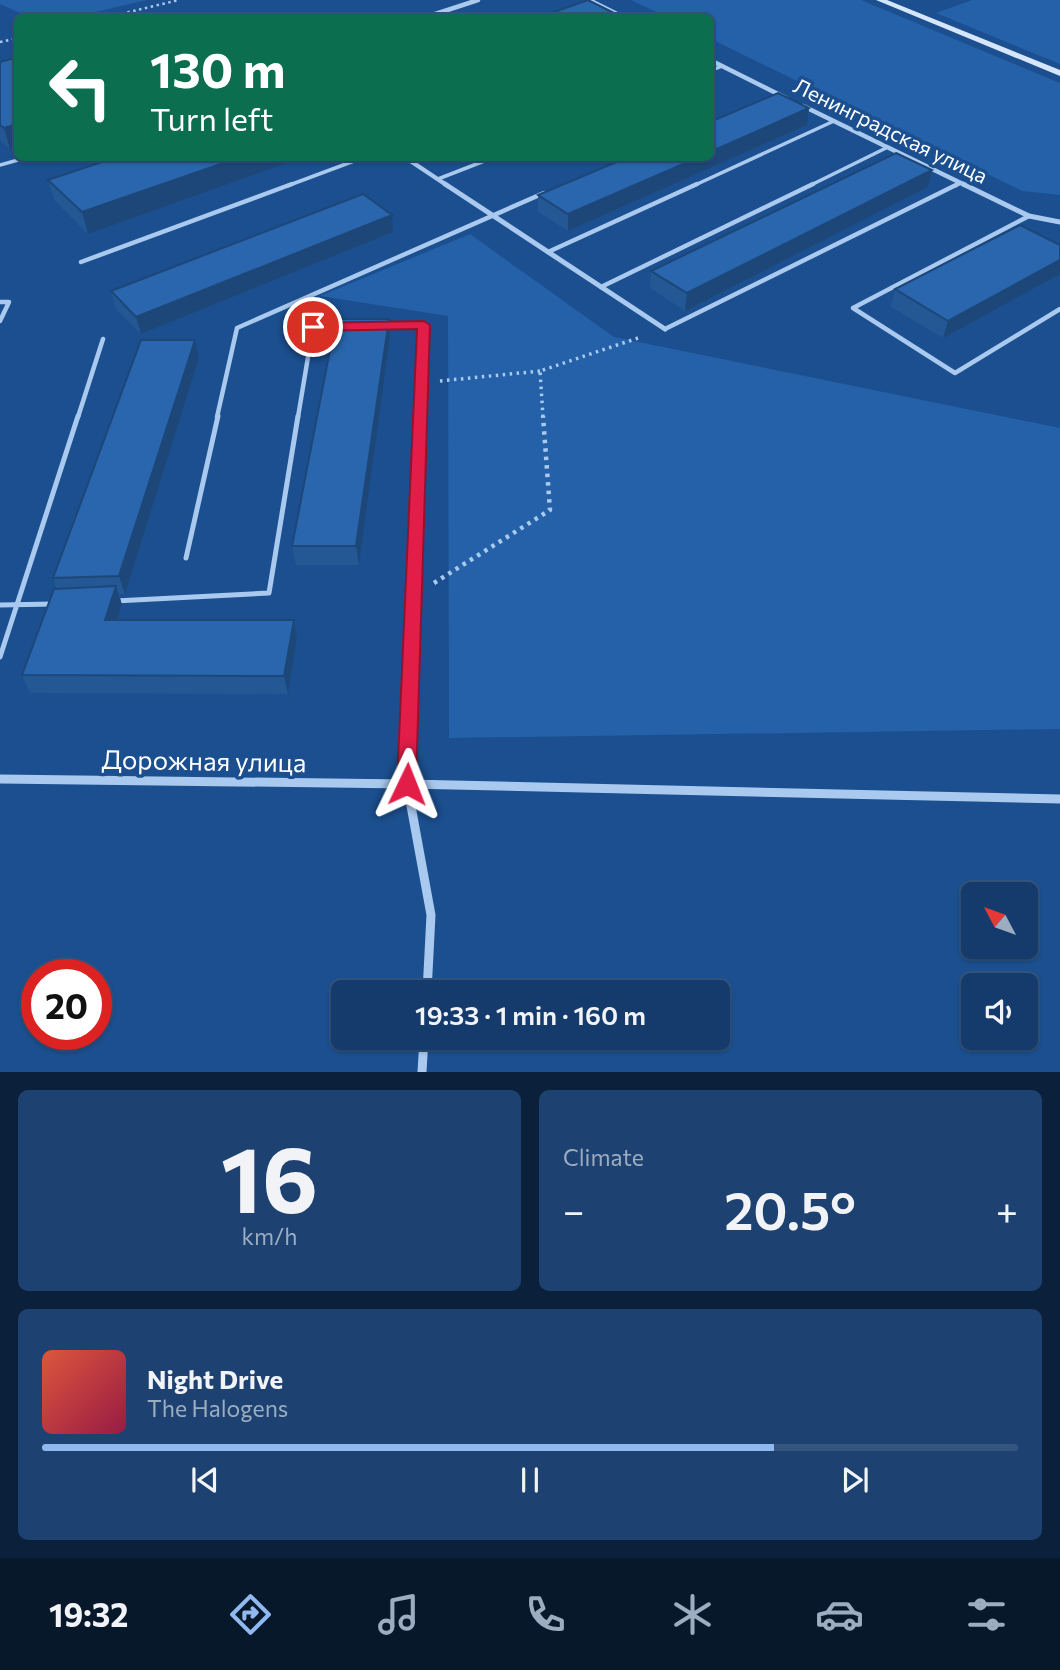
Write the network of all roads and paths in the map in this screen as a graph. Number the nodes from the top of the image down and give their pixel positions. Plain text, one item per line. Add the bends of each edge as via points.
1 (179, 0) edge
2 (478, 0) edge
3 (880, 0) edge
4 (590, 1) edge
5 (580, 5) edge
6 (121, 14) edge
7 (435, 14) edge
8 (617, 14) edge
9 (714, 62) edge
10 (722, 66) junction
11 (714, 69) edge
12 (1060, 73) edge
13 (780, 95) junction
14 (769, 100) edge
15 (834, 121) junction
16 (886, 148) junction
17 (354, 161) edge
18 (411, 161) edge
19 (484, 161) edge
20 (438, 179) junction
21 (960, 183) junction
22 (554, 188) edge
23 (492, 214) junction
24 (1029, 216) junction
25 (1060, 222) edge
26 (548, 252) junction
27 (80, 261) dead end
28 (601, 287) junction
29 (0, 302) edge
30 (1060, 309) edge
31 (0, 321) edge
32 (354, 326) edge
33 (368, 326) edge
34 (665, 329) junction
35 (103, 339) dead end
36 (540, 371) junction
37 (421, 383) junction
38 (186, 558) dead end
39 (413, 596) junction
40 (102, 601) edge
41 (60, 604) edge
42 (0, 605) edge
43 (18, 606) junction
44 (0, 657) edge
45 (0, 779) edge
46 (407, 784) junction
47 (1060, 799) edge
48 (428, 980) edge
49 (423, 1050) edge
50 (422, 1072) edge

1 - 6 path
2 - 7 street
3 - 12 street
4 - 5 lane
4 - 8 street
9 - 10 street, Ленинградская улица
10 - 11 lane
10 - 13 street, Ленинградская улица
13 - 14 lane
13 - 15 street, Ленинградская улица
15 - 16 street, Ленинградская улица
15 - 26 lane
16 - 21 street, Ленинградская улица
16 - 28 lane
17 - 27 lane
18 - 20 street
19 - 20 lane
20 - 23 street
21 - 24 street, Ленинградская улица
21 - 34 lane
22 - 23 lane
23 - 26 street
23 - 38 lane via 237,328
24 - 25 street, Ленинградская улица
24 - 30 lane via 853,308 955,373
26 - 28 street
28 - 34 street
29 - 31 lane via 9,302
32 - 40 lane via 313,327 269,593
33 - 37 lane via 424,325
34 - 36 path
35 - 43 lane
36 - 37 path
36 - 39 path via 550,510
37 - 39 lane
39 - 46 lane
41 - 43 lane
42 - 43 lane
43 - 44 lane
45 - 46 street, Дорожная улица
46 - 47 street, Дорожная улица
46 - 48 street via 431,915
49 - 50 street

